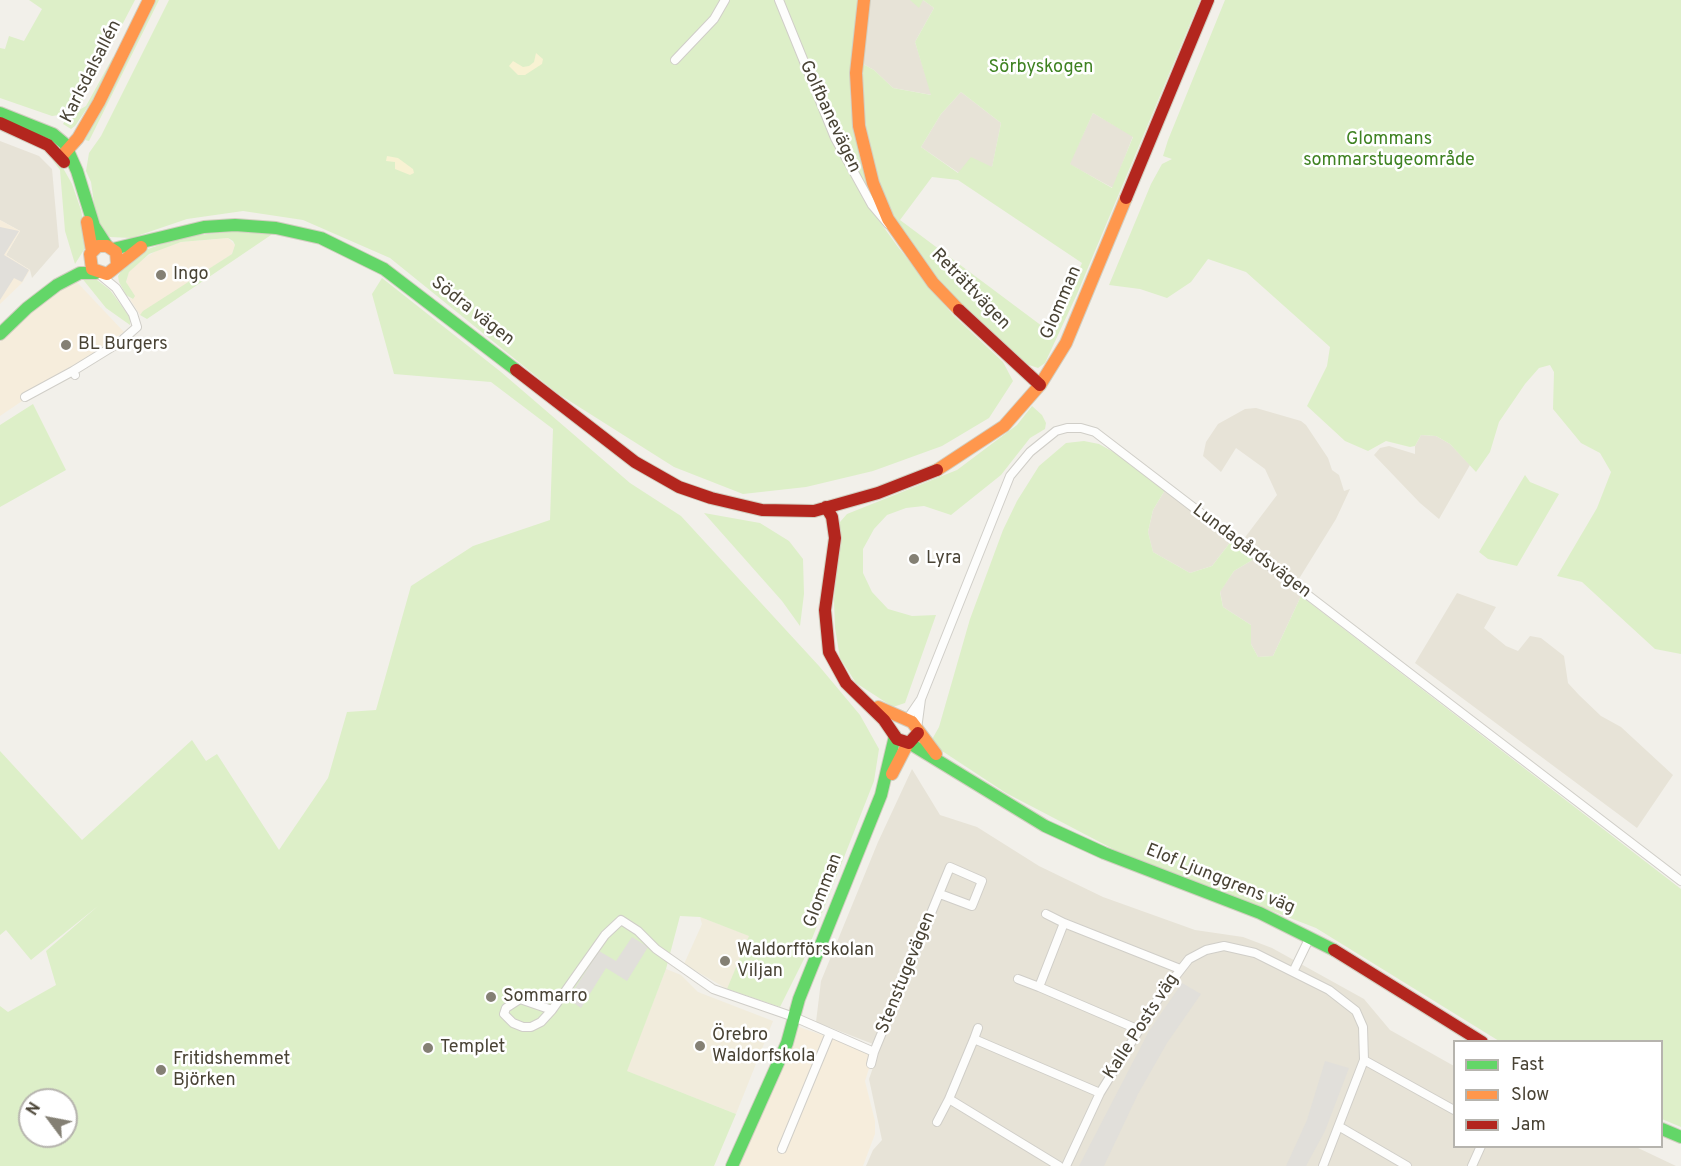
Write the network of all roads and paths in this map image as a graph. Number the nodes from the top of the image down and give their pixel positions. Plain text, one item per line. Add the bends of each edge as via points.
1 (149, 0) edge
2 (725, 0) edge
3 (779, 0) edge
4 (864, 0) edge
5 (1208, 0) edge
6 (675, 60) dead end
7 (0, 113) edge
8 (0, 123) edge
9 (65, 153) junction
10 (891, 225) junction
11 (151, 241) junction
12 (110, 247) junction
13 (90, 254) junction
14 (116, 267) junction
15 (97, 273) junction
16 (57, 285) junction
17 (116, 288) junction
18 (0, 334) edge
19 (1040, 385) junction
20 (25, 397) dead end
21 (826, 507) junction
22 (921, 699) junction
23 (867, 702) junction
24 (905, 721) junction
25 (895, 735) junction
26 (913, 737) junction
27 (881, 795) junction
28 (1681, 881) edge
29 (940, 894) junction
30 (1046, 914) dead end
31 (1064, 923) junction
32 (1310, 937) junction
33 (1180, 969) junction
34 (1293, 972) junction
35 (1018, 979) dead end
36 (1039, 987) junction
37 (552, 1010) junction
38 (794, 1017) junction
39 (978, 1028) dead end
40 (1137, 1029) junction
41 (830, 1033) junction
42 (974, 1039) junction
43 (1480, 1040) edge
44 (874, 1052) junction
45 (1364, 1060) junction
46 (871, 1064) dead end
47 (1100, 1093) junction
48 (949, 1099) junction
49 (1453, 1109) edge
50 (937, 1122) dead end
51 (1340, 1127) junction
52 (1663, 1129) edge
53 (1681, 1137) edge
54 (1480, 1148) edge
55 (782, 1149) dead end
56 (732, 1166) edge
57 (1059, 1166) edge
58 (1066, 1166) edge
59 (1323, 1166) edge
60 (1407, 1166) edge
61 (1472, 1166) edge

1 - 9 street, Karlsdalsallén via 99,102
2 - 6 street via 714,19
3 - 10 street, Golfbanevägen via 835,138 872,205 884,222
4 - 10 street, Reträttvägen via 856,73 859,126 873,183
5 - 19 street, Glomman via 1066,343
7 - 9 street via 53,134
8 - 9 street
9 - 12 street via 94,226
9 - 13 street via 84,209
10 - 19 street, Reträttvägen via 952,303
11 - 12 street, Södra vägen
11 - 14 street, Södra vägen
11 - 21 street, Södra vägen via 204,227 235,225 276,228 321,238 384,269 413,289 635,462 679,487 745,506
12 - 13 street via 98,246
12 - 14 street via 118,256
13 - 15 street via 90,267
13 - 16 street
14 - 15 street via 106,274
14 - 17 street
15 - 16 street via 80,273
15 - 17 street
16 - 18 street
17 - 20 street via 134,314 137,327 74,373
19 - 21 street, Glomman via 1004,426 945,466 878,493
21 - 23 street via 835,538 825,610 829,652 846,683
22 - 24 street, Lundagårdsvägen
22 - 26 street, Lundagårdsvägen
22 - 28 street, Lundagårdsvägen via 1010,476 1029,452 1056,431 1082,428 1101,437
23 - 24 street
23 - 25 street
24 - 25 street via 897,725
24 - 26 street via 912,722
25 - 26 street via 901,741
25 - 27 street, Glomman
26 - 27 street, Glomman
26 - 32 street, Elof Ljunggrens väg via 941,760 1045,826 1104,853 1216,894
27 - 38 street, Glomman
29 - 29 street, Stenstugevägen via 950,867 982,881 972,906
29 - 44 street, Stenstugevägen
30 - 31 street
31 - 33 street
31 - 36 street
32 - 34 street
32 - 43 street, Elof Ljunggrens väg
33 - 34 street, Kalle Posts väg via 1200,952 1224,946 1250,951
33 - 40 street, Kalle Posts väg
34 - 45 street, Kalle Posts väg via 1329,990 1356,1011 1363,1027
35 - 36 street
36 - 40 street
37 - 37 street via 520,999 506,1008 504,1014 513,1023 531,1027
37 - 38 street, Stenstugevägen via 605,935 621,920 713,989
38 - 41 street, Stenstugevägen
38 - 56 street, Glomman via 787,1043
39 - 42 street
40 - 47 street, Kalle Posts väg
41 - 44 street, Stenstugevägen
41 - 55 street
42 - 47 street
42 - 48 street
44 - 46 street, Stenstugevägen
45 - 49 street
45 - 51 street, Kalle Posts väg
47 - 58 street, Kalle Posts väg
48 - 50 street
48 - 57 street
51 - 59 street, Kalle Posts väg
51 - 60 street
52 - 53 street
54 - 61 street

